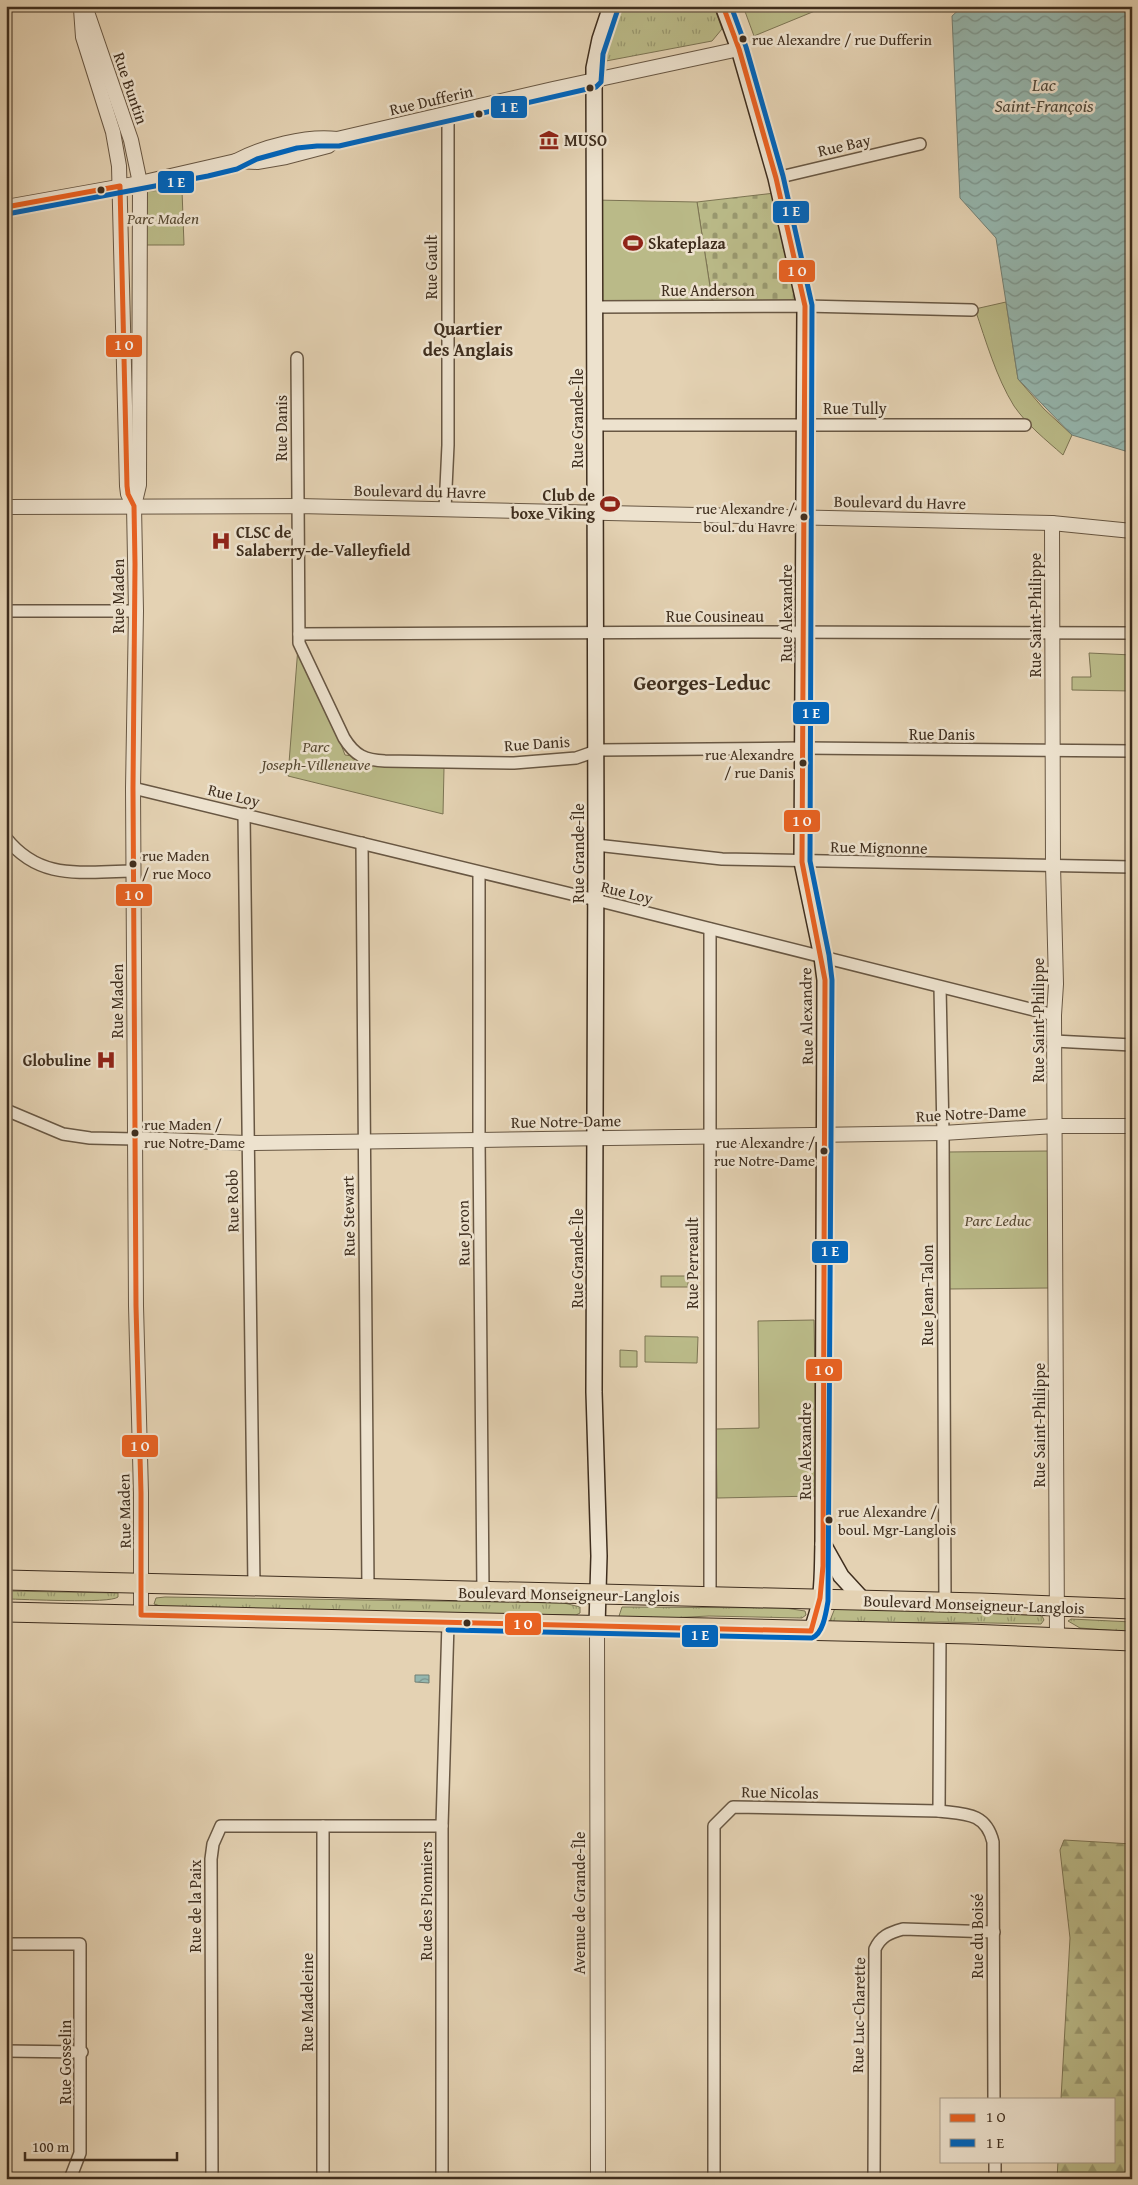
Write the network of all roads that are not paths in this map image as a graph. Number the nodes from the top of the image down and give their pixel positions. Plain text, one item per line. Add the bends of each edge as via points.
1 (81, 6) edge
2 (85, 6) edge
3 (611, 6) edge
4 (723, 6) edge
5 (739, 50) junction
6 (594, 80) junction
7 (448, 115) junction
8 (920, 144) dead end
9 (776, 178) junction
10 (140, 183) junction
11 (120, 186) junction
12 (6, 207) edge
13 (805, 306) junction
14 (594, 307) junction
15 (972, 310) dead end
16 (297, 358) dead end
17 (804, 424) junction
18 (594, 425) junction
19 (1025, 425) dead end
20 (134, 506) junction
21 (298, 506) junction
22 (6, 507) edge
23 (445, 509) junction
24 (594, 513) junction
25 (804, 517) junction
26 (1052, 523) junction
27 (1132, 531) edge
28 (6, 611) edge
29 (136, 611) junction
30 (803, 632) junction
31 (1052, 632) junction
32 (1132, 633) edge
33 (299, 634) junction
34 (595, 634) junction
35 (803, 748) junction
36 (1053, 750) junction
37 (595, 751) junction
38 (1132, 751) edge
39 (134, 788) junction
40 (244, 814) junction
41 (6, 838) edge
42 (362, 843) junction
43 (596, 845) junction
44 (802, 862) junction
45 (1054, 865) junction
46 (1132, 867) edge
47 (134, 871) junction
48 (479, 873) junction
49 (596, 900) junction
50 (710, 929) junction
51 (822, 957) junction
52 (940, 987) junction
53 (1054, 1015) junction
54 (1054, 1041) junction
55 (1132, 1045) edge
56 (6, 1110) edge
57 (1055, 1126) junction
58 (1132, 1126) edge
59 (943, 1133) junction
60 (823, 1135) junction
61 (708, 1136) junction
62 (596, 1138) junction
63 (135, 1139) junction
64 (479, 1140) junction
65 (364, 1142) junction
66 (247, 1143) junction
67 (823, 1544) junction
68 (6, 1580) edge
69 (142, 1584) junction
70 (254, 1586) junction
71 (368, 1589) junction
72 (483, 1592) junction
73 (598, 1594) junction
74 (710, 1597) junction
75 (822, 1600) junction
76 (864, 1600) junction
77 (945, 1602) junction
78 (1058, 1606) junction
79 (1132, 1610) edge
80 (6, 1612) edge
81 (141, 1615) junction
82 (448, 1623) junction
83 (597, 1626) junction
84 (811, 1631) junction
85 (940, 1634) junction
86 (1057, 1637) junction
87 (1132, 1641) edge
88 (939, 1811) junction
89 (323, 1826) junction
90 (442, 1826) junction
91 (994, 1932) junction
92 (6, 1944) edge
93 (6, 2051) edge
94 (82, 2052) junction
95 (994, 2098) edge
96 (995, 2162) edge
97 (70, 2179) edge
98 (212, 2179) edge
99 (323, 2179) edge
100 (442, 2179) edge
101 (598, 2179) edge
102 (714, 2179) edge
103 (874, 2179) edge
104 (995, 2179) edge

1 - 11 street, Rue Buntin via 83,37 117,149
2 - 10 street, Rue Buntin via 130,140
3 - 6 main road, Rue Grande-Île via 600,38
4 - 5 main road, Rue Alexandre
5 - 6 street, Rue Dufferin
5 - 9 main road, Rue Alexandre
6 - 7 street, Rue Dufferin
6 - 14 main road, Rue Grande-Île
7 - 10 street, Rue Dufferin via 337,139 320,138 284,145 252,153 236,161
7 - 23 street, Rue Gault via 448,444
8 - 9 street, Rue Bay
9 - 13 main road, Rue Alexandre
10 - 11 street, Rue Dufferin
10 - 20 street, Rue Maden via 139,485
11 - 12 street, Rue Dufferin
11 - 20 street, Rue Maden via 127,486
13 - 14 street, Rue Anderson
13 - 15 street, Rue Anderson
13 - 17 main road, Rue Alexandre
14 - 18 main road, Rue Grande-Île
16 - 21 street, Rue Danis
17 - 18 street, Rue Tully
17 - 19 street, Rue Tully
17 - 25 main road, Rue Alexandre
18 - 24 main road, Rue Grande-Île
20 - 21 street, Boulevard du Havre
20 - 22 street, Boulevard du Havre
20 - 29 street, Rue Maden
21 - 23 street, Boulevard du Havre
21 - 33 street, Rue Danis
23 - 24 street, Boulevard du Havre
24 - 25 street, Boulevard du Havre
24 - 34 main road, Rue Grande-Île
25 - 26 street, Boulevard du Havre
25 - 30 main road, Rue Alexandre
26 - 27 street, Boulevard du Havre
26 - 31 street, Rue Saint-Philippe
28 - 29 street
29 - 39 street, Rue Maden
30 - 31 street, Rue Cousineau
30 - 34 street, Rue Cousineau
30 - 35 main road, Rue Alexandre
31 - 32 street, Rue Cousineau
31 - 36 street, Rue Saint-Philippe
33 - 34 street, Rue Cousineau
33 - 37 street, Rue Danis via 303,654 344,738 360,757 385,761 514,763 576,758
34 - 37 main road, Rue Grande-Île
35 - 36 street, Rue Danis
35 - 37 street, Rue Danis
35 - 44 main road, Rue Alexandre
36 - 38 street, Rue Danis
36 - 45 street, Rue Saint-Philippe
37 - 43 main road, Rue Grande-Île
39 - 40 street, Rue Loy
39 - 47 street, Rue Maden
40 - 42 street, Rue Loy
40 - 66 street, Rue Robb
41 - 47 street via 25,858 42,866 63,871
42 - 48 street, Rue Loy
42 - 65 street, Rue Stewart
43 - 44 street, Rue Mignonne via 722,859
43 - 49 main road, Rue Grande-Île
44 - 45 street, Rue Mignonne
44 - 51 main road, Rue Alexandre
45 - 46 street, Rue Mignonne
45 - 53 street, Rue Saint-Philippe
47 - 63 street, Rue Maden
48 - 49 street, Rue Loy
48 - 64 street, Rue Joron
49 - 50 street, Rue Loy
49 - 62 main road, Rue Grande-Île
50 - 51 street, Rue Loy
50 - 61 street, Rue Perreault
51 - 52 street, Rue Loy
51 - 60 main road, Rue Alexandre via 825,980
52 - 53 street, Rue Loy
52 - 59 street, Rue Jean-Talon
53 - 54 street, Rue Saint-Philippe
54 - 55 street
54 - 57 street, Rue Saint-Philippe
56 - 63 street, Rue Notre-Dame via 63,1134
57 - 58 street, Rue Notre-Dame
57 - 59 street, Rue Notre-Dame
57 - 78 street, Rue Saint-Philippe
59 - 60 street, Rue Notre-Dame
59 - 77 street, Rue Jean-Talon
60 - 61 street, Rue Notre-Dame
60 - 67 main road, Rue Alexandre
61 - 62 street, Rue Notre-Dame
61 - 74 street, Rue Perreault
62 - 64 street, Rue Notre-Dame
62 - 73 main road, Rue Grande-Île via 594,1392 600,1556
63 - 66 street, Rue Notre-Dame
63 - 69 street, Rue Maden
64 - 65 street, Rue Notre-Dame
64 - 72 street, Rue Joron
65 - 66 street, Rue Notre-Dame
65 - 71 street, Rue Stewart
66 - 70 street, Rue Robb
67 - 75 main road, Rue Alexandre
67 - 76 main road via 841,1576
68 - 69 highway, Boulevard Monseigneur-Langlois
69 - 70 highway, Boulevard Monseigneur-Langlois
69 - 81 street, Rue Maden
70 - 71 highway, Boulevard Monseigneur-Langlois
71 - 72 highway, Boulevard Monseigneur-Langlois
72 - 73 highway, Boulevard Monseigneur-Langlois
73 - 74 highway, Boulevard Monseigneur-Langlois
73 - 83 main road, Rue Grande-Île
74 - 75 highway, Boulevard Monseigneur-Langlois
75 - 76 highway, Boulevard Monseigneur-Langlois
75 - 84 main road, Rue Alexandre
76 - 77 highway, Boulevard Monseigneur-Langlois
77 - 78 highway, Boulevard Monseigneur-Langlois
78 - 79 highway, Boulevard Monseigneur-Langlois
78 - 86 street, Rue Saint-Philippe
80 - 81 highway, Boulevard Monseigneur-Langlois
81 - 82 highway, Boulevard Monseigneur-Langlois
82 - 83 highway, Boulevard Monseigneur-Langlois
82 - 90 street, Rue des Pionniers
83 - 84 highway, Boulevard Monseigneur-Langlois
83 - 101 street, Avenue de Grande-Île
84 - 85 highway, Boulevard Monseigneur-Langlois
85 - 86 highway, Boulevard Monseigneur-Langlois
85 - 88 street
86 - 87 highway, Boulevard Monseigneur-Langlois
88 - 91 street, Rue du Boisé via 969,1814 990,1830 993,1842
88 - 102 street, Rue Nicolas via 733,1807 714,1826
89 - 90 street, Rue de la Paix
89 - 98 street, Rue de la Paix via 221,1826 213,1844
89 - 99 street, Rue Madeleine
90 - 100 street, Rue des Pionniers
91 - 95 street, Rue du Boisé
91 - 103 street, Rue Luc-Charette via 903,1929 880,1938 875,1949
92 - 94 street, Rue Gosselin via 80,1944
93 - 94 street
94 - 97 street, Rue Gosselin via 80,2152
96 - 104 street

